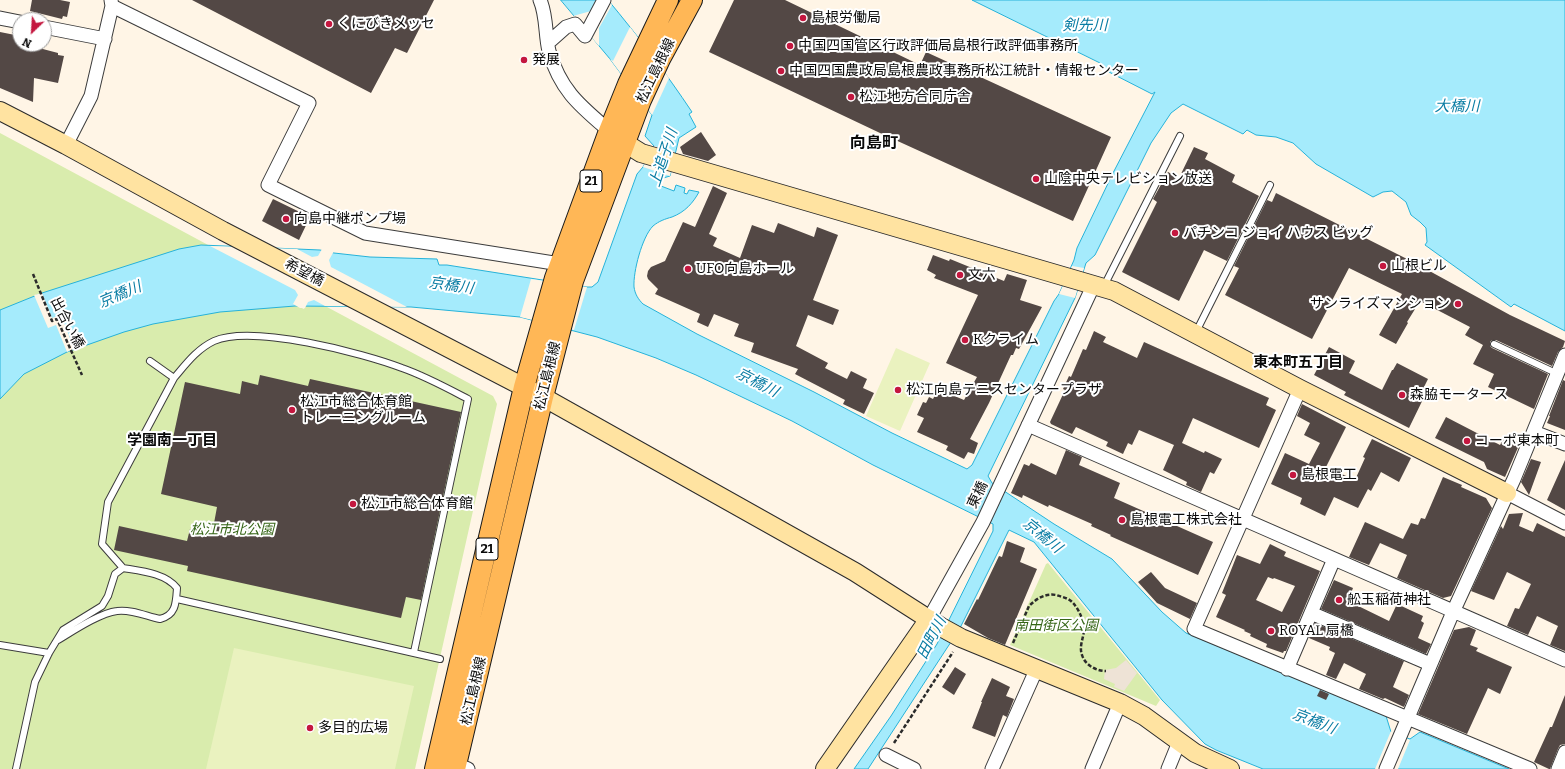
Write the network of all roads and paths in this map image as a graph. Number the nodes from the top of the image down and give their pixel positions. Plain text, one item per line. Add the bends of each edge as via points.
1 (540, 0) edge
2 (604, 0) edge
3 (668, 0) edge
4 (692, 0) edge
5 (112, 3) edge
6 (0, 18) edge
7 (12, 20) edge
8 (52, 29) edge
9 (105, 39) junction
10 (548, 43) junction
11 (0, 111) edge
12 (609, 130) junction
13 (1180, 136) dead end
14 (66, 145) junction
15 (633, 148) junction
16 (1270, 185) dead end
17 (33, 274) dead end
18 (562, 274) junction
19 (1094, 285) junction
20 (549, 332) junction
21 (1195, 334) junction
22 (1494, 344) dead end
23 (150, 361) dead end
24 (1562, 365) edge
25 (82, 375) dead end
26 (174, 378) junction
27 (524, 388) junction
28 (1300, 389) junction
29 (543, 397) junction
30 (1028, 425) junction
31 (1534, 432) junction
32 (1565, 444) edge
33 (1507, 493) junction
34 (1242, 519) junction
35 (1565, 523) edge
36 (1334, 559) junction
37 (122, 568) junction
38 (177, 599) junction
39 (1453, 612) junction
40 (1311, 613) junction
41 (935, 623) junction
42 (960, 637) junction
43 (58, 640) junction
44 (0, 645) edge
45 (1011, 647) dead end
46 (414, 652) junction
47 (49, 653) junction
48 (440, 659) dead end
49 (1565, 660) edge
50 (1430, 664) junction
51 (1037, 668) junction
52 (1287, 669) junction
53 (1106, 671) dead end
54 (1120, 703) junction
55 (1408, 719) junction
56 (1179, 742) junction
57 (1565, 752) edge
58 (886, 755) joint
59 (460, 767) edge
60 (16, 769) edge
61 (435, 769) edge
62 (825, 769) edge
63 (914, 769) edge
64 (992, 769) edge
65 (1092, 769) edge
66 (1168, 769) edge
67 (1230, 769) edge
68 (1386, 769) edge
69 (1530, 769) edge
70 (1558, 769) edge

1 - 10 street
2 - 10 street via 585,36 575,24 566,27
3 - 12 main road, 松江島根線 / 21
4 - 15 main road, 松江島根線 / 21 via 641,100
5 - 9 street
5 - 18 street via 309,103 268,185 365,233
6 - 7 street
8 - 9 street
9 - 14 street via 91,96
10 - 12 street via 561,83 581,107
11 - 14 street, 希望橋
12 - 15 street
12 - 18 main road, 松江島根線 / 21
13 - 19 lane
14 - 27 street, 希望橋 via 223,231
15 - 18 main road, 松江島根線 / 21
15 - 19 street
16 - 21 lane
17 - 25 path, 出合い橋 via 52,321 57,319
18 - 20 main road, 松江島根線 / 21
19 - 21 street via 1114,291
19 - 30 street, 東橋
20 - 27 main road, 松江島根線 / 21
20 - 29 main road, 松江島根線 / 21
21 - 28 street
22 - 24 lane
23 - 26 lane
24 - 31 street
26 - 37 lane via 108,502 102,544
26 - 46 lane via 192,357 215,340 255,336 306,342 363,355 403,368 468,399
27 - 29 street, 希望橋
27 - 61 main road, 松江島根線 / 21
28 - 33 street
28 - 34 street
29 - 41 street, 希望橋 via 855,572
29 - 59 main road, 松江島根線 / 21
30 - 34 street
30 - 41 street, 東橋
31 - 32 street
31 - 33 street
33 - 35 street
33 - 39 street
34 - 36 street
34 - 52 street via 1194,629
36 - 39 street
36 - 40 street
37 - 38 lane via 165,578 177,588
37 - 43 lane via 115,574 102,606 63,630
38 - 43 lane via 174,610 160,619 117,611 108,613
38 - 46 lane
39 - 49 street
39 - 50 street
40 - 50 street
40 - 52 street
41 - 42 street, 希望橋
41 - 62 street
42 - 51 street, 希望橋
42 - 58 path via 946,666
43 - 47 lane
44 - 47 lane
45 - 53 path via 1029,606 1044,596 1058,596 1073,602 1080,615 1084,628 1081,647 1084,659 1094,669
46 - 48 lane
47 - 60 lane via 35,682
50 - 55 street
51 - 54 street, 希望橋
51 - 64 street
52 - 55 street
54 - 56 street, 希望橋 via 1144,716
54 - 65 street
55 - 68 street
55 - 69 street
56 - 66 street
56 - 67 street, 希望橋 via 1195,753
57 - 70 street
58 - 63 street

